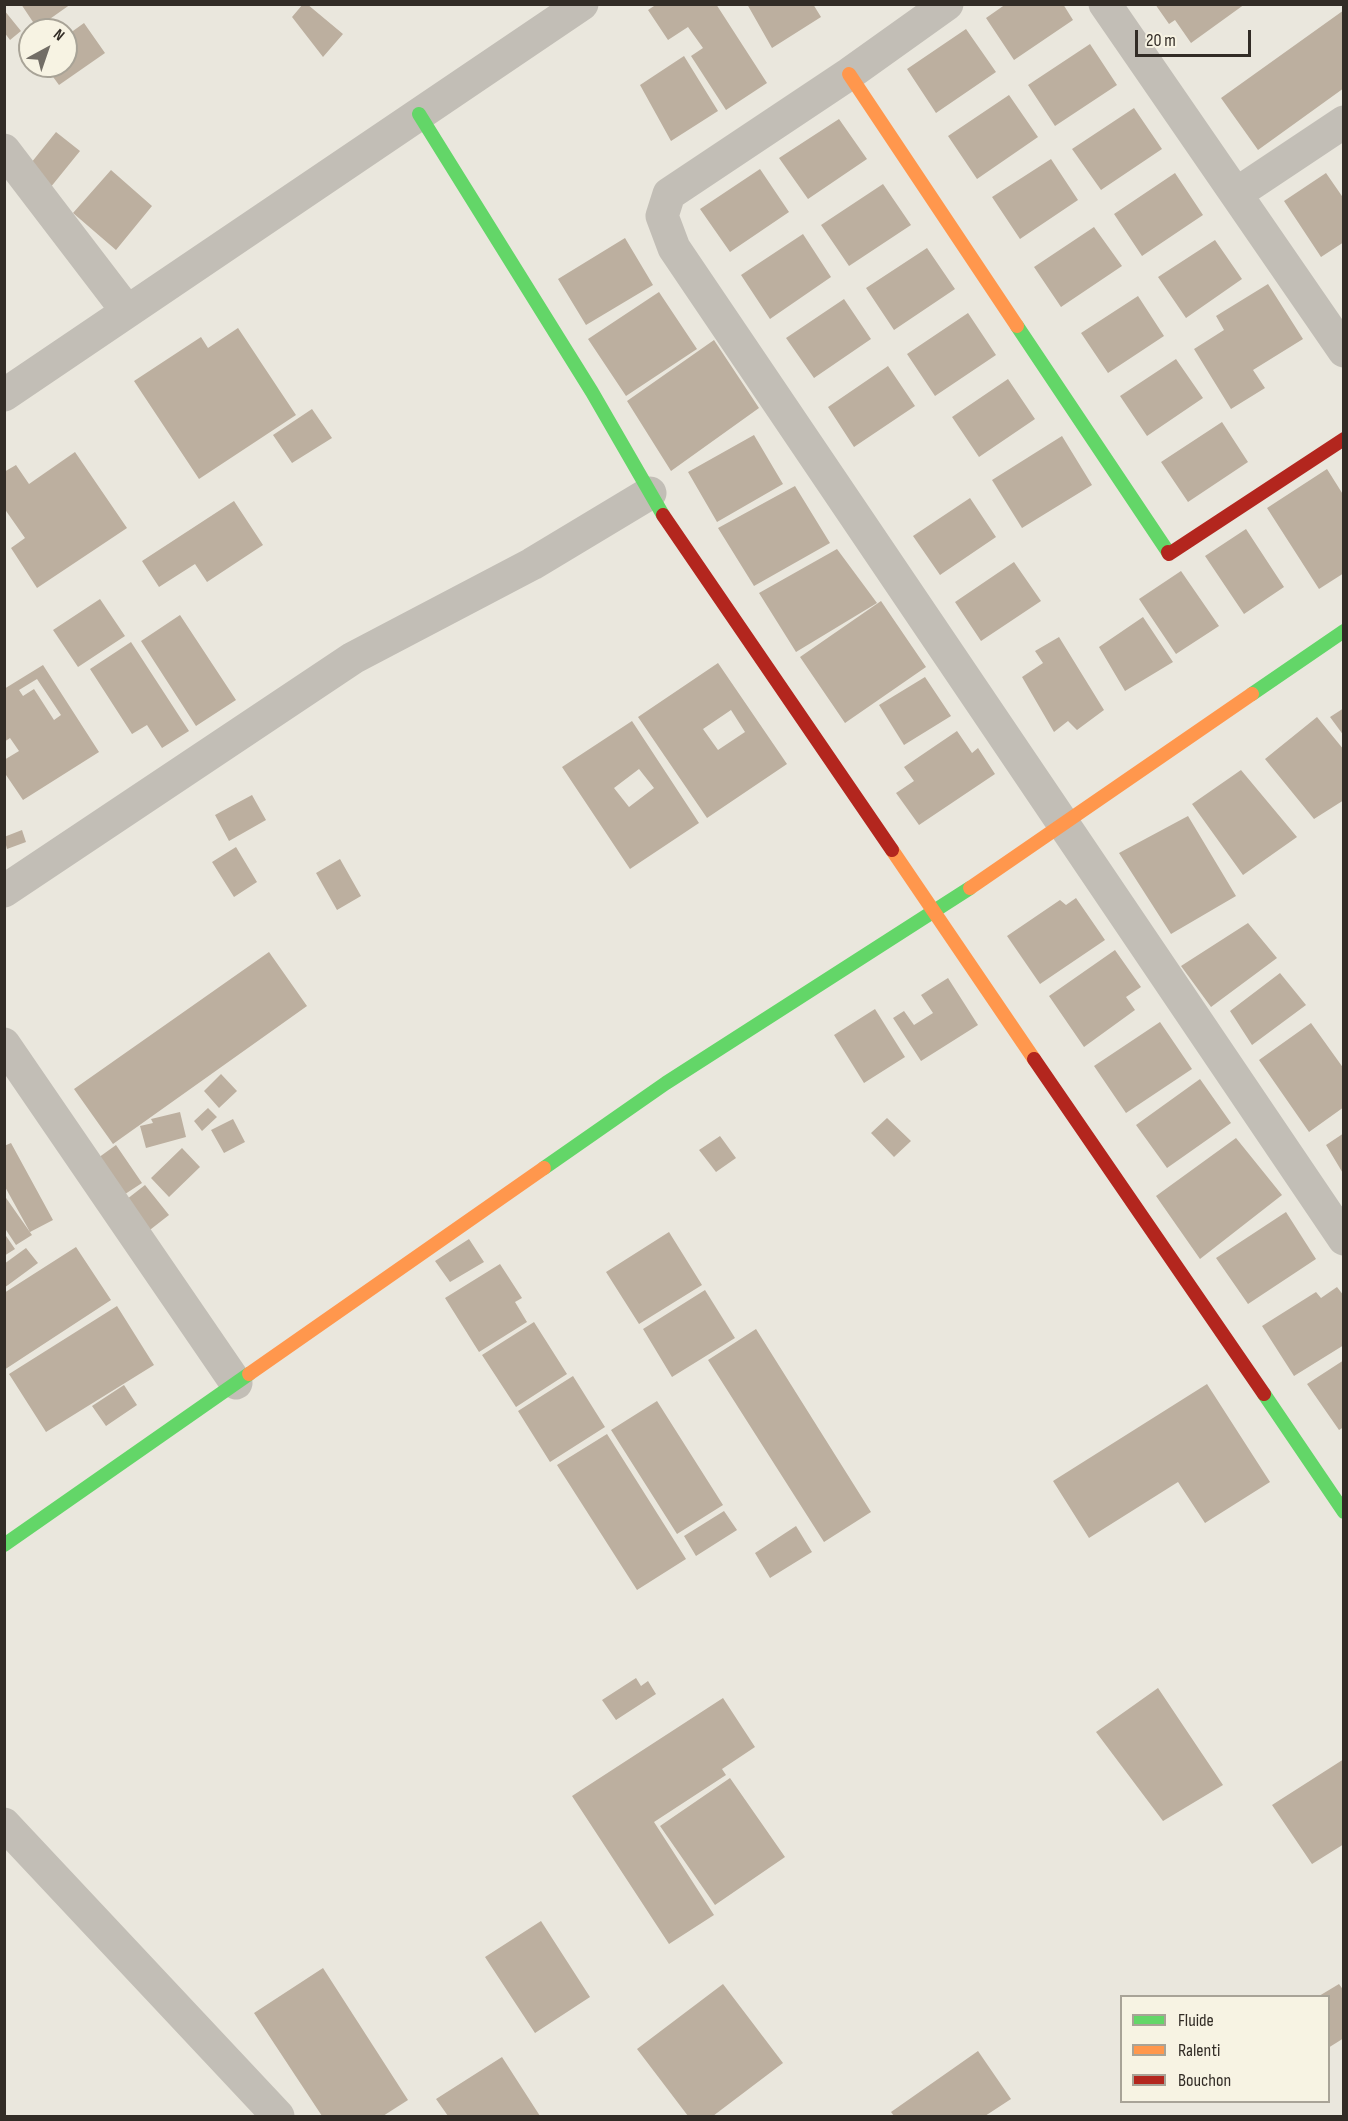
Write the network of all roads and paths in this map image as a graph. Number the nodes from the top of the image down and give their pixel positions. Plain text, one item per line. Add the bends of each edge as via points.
1 (582, 4) edge
2 (947, 4) edge
3 (1105, 4) edge
4 (849, 74) junction
5 (419, 114) junction
6 (1344, 122) edge
7 (4, 150) edge
8 (1236, 194) junction
9 (127, 311) junction
10 (1344, 351) edge
11 (4, 394) edge
12 (1344, 439) edge
13 (650, 493) junction
14 (1344, 631) edge
15 (1063, 825) junction
16 (4, 891) edge
17 (934, 913) junction
18 (4, 1044) edge
19 (1344, 1239) edge
20 (236, 1383) junction
21 (1344, 1512) edge
22 (4, 1545) edge
23 (4, 1824) edge
24 (278, 2116) edge

1 - 5 street
2 - 4 street
3 - 8 street
4 - 12 street via 1169,554
4 - 15 street via 669,194 662,216 674,248
5 - 9 street
5 - 13 street via 592,392
6 - 8 street
7 - 9 street
8 - 10 street
9 - 11 street
13 - 16 street via 532,564 353,658
13 - 17 street
14 - 15 street
15 - 17 street
15 - 19 street
17 - 20 street via 666,1083
17 - 21 street
18 - 20 street
20 - 22 street
23 - 24 street

